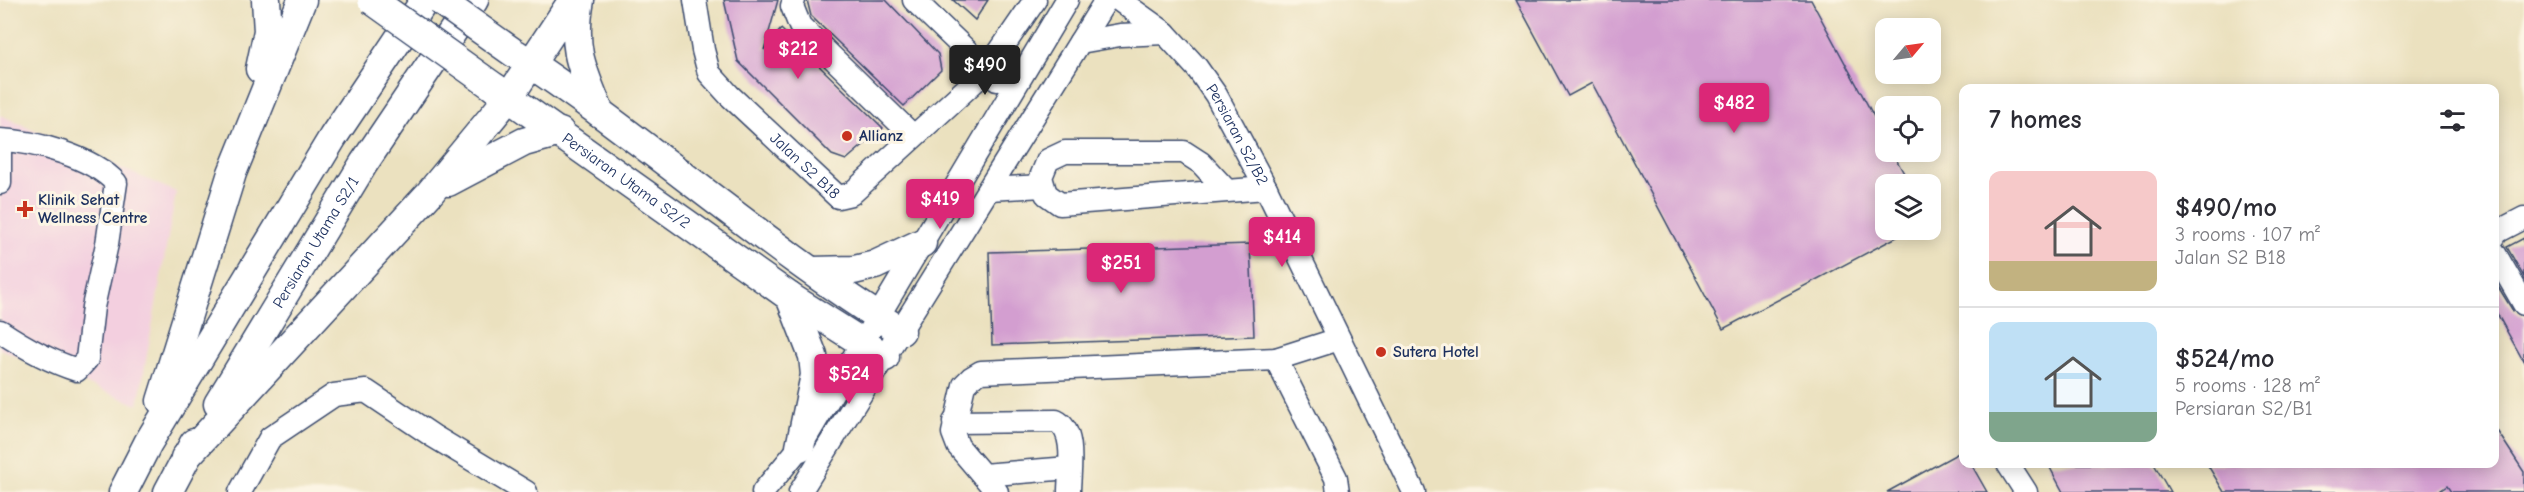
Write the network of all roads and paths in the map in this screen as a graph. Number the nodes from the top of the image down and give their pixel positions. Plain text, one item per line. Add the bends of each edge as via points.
1 (266, 0) edge
2 (302, 0) edge
3 (372, 0) edge
4 (425, 0) edge
5 (439, 0) edge
6 (474, 0) edge
7 (573, 0) edge
8 (580, 0) edge
9 (695, 0) edge
10 (794, 0) edge
11 (914, 0) edge
12 (1035, 0) edge
13 (1067, 0) edge
14 (1106, 0) edge
15 (1119, 0) edge
16 (1151, 0) edge
17 (1165, 33) junction
18 (1080, 42) junction
19 (523, 59) junction
20 (987, 70) junction
21 (501, 92) junction
22 (1011, 94) junction
23 (600, 113) junction
24 (560, 132) junction
25 (914, 136) junction
26 (0, 140) edge
27 (244, 141) junction
28 (0, 149) edge
29 (0, 183) edge
30 (1043, 186) junction
31 (1266, 188) junction
32 (989, 189) junction
33 (1227, 191) junction
34 (429, 194) junction
35 (2524, 218) edge
36 (2499, 231) edge
37 (922, 243) junction
38 (2499, 261) edge
39 (813, 272) junction
40 (790, 297) junction
41 (2524, 304) edge
42 (890, 324) junction
43 (0, 331) edge
44 (1339, 339) junction
45 (874, 350) junction
46 (1275, 359) junction
47 (954, 422) junction
48 (148, 443) junction
49 (800, 447) junction
50 (185, 458) junction
51 (1069, 468) junction
52 (2011, 468) edge
53 (990, 484) edge
54 (123, 492) edge
55 (168, 492) edge
56 (240, 492) edge
57 (526, 492) edge
58 (763, 492) edge
59 (800, 492) edge
60 (1069, 492) edge
61 (1338, 492) edge
62 (1414, 492) edge
63 (2026, 492) edge

1 - 27 main road via 268,31
2 - 27 main road
3 - 21 main road, Persiaran Utama S2/2, bridge
4 - 48 main road via 333,137
5 - 19 main road, Persiaran Utama S2/2, bridge
6 - 50 main road, Persiaran Utama S2/1 via 364,163
7 - 19 main road
8 - 23 main road via 576,47
9 - 25 street, Jalan S2 B18 via 709,73 838,197 851,194
10 - 25 street via 792,6 800,26
11 - 20 street
12 - 20 street, Jalan S2 B18
13 - 22 street
14 - 18 street
15 - 17 street, Persiaran S2/B2
16 - 17 street
17 - 18 street
17 - 31 street, Persiaran S2/B2 via 1216,96
18 - 32 street
19 - 21 main road
19 - 23 main road, Persiaran Utama S2/2
20 - 22 street
20 - 25 street, Jalan S2 B18
21 - 24 main road, Persiaran Utama S2/2
21 - 34 main road
22 - 37 street
23 - 39 main road, Persiaran Utama S2/2
24 - 34 main road via 498,154
24 - 40 main road, Persiaran Utama S2/2
26 - 43 street via 56,150 108,174 116,183 87,358 76,369 69,367 34,353
27 - 48 main road
28 - 29 street
30 - 32 street
30 - 33 street via 1046,194 1060,204
30 - 33 street via 1041,177 1048,160 1065,152 1184,152 1201,163
31 - 33 street
31 - 44 street, Persiaran S2/B2
32 - 42 street
34 - 50 main road
35 - 36 street
37 - 39 main road via 875,265
37 - 42 street
38 - 41 street
39 - 42 main road, Persiaran Utama S2/2
40 - 45 main road, Persiaran Utama S2/2
40 - 49 main road via 813,356 815,375
42 - 45 street
44 - 46 street
44 - 62 street, Persiaran S2/B2
45 - 49 street
45 - 59 street
46 - 47 street via 981,372 963,386
46 - 61 street via 1336,478
47 - 51 street via 1056,420 1068,435
47 - 53 street via 958,446
48 - 54 main road
49 - 58 street
50 - 55 main road, Persiaran Utama S2/1
51 - 53 street
51 - 60 street
52 - 63 street
56 - 57 street via 270,438 334,395 366,391

